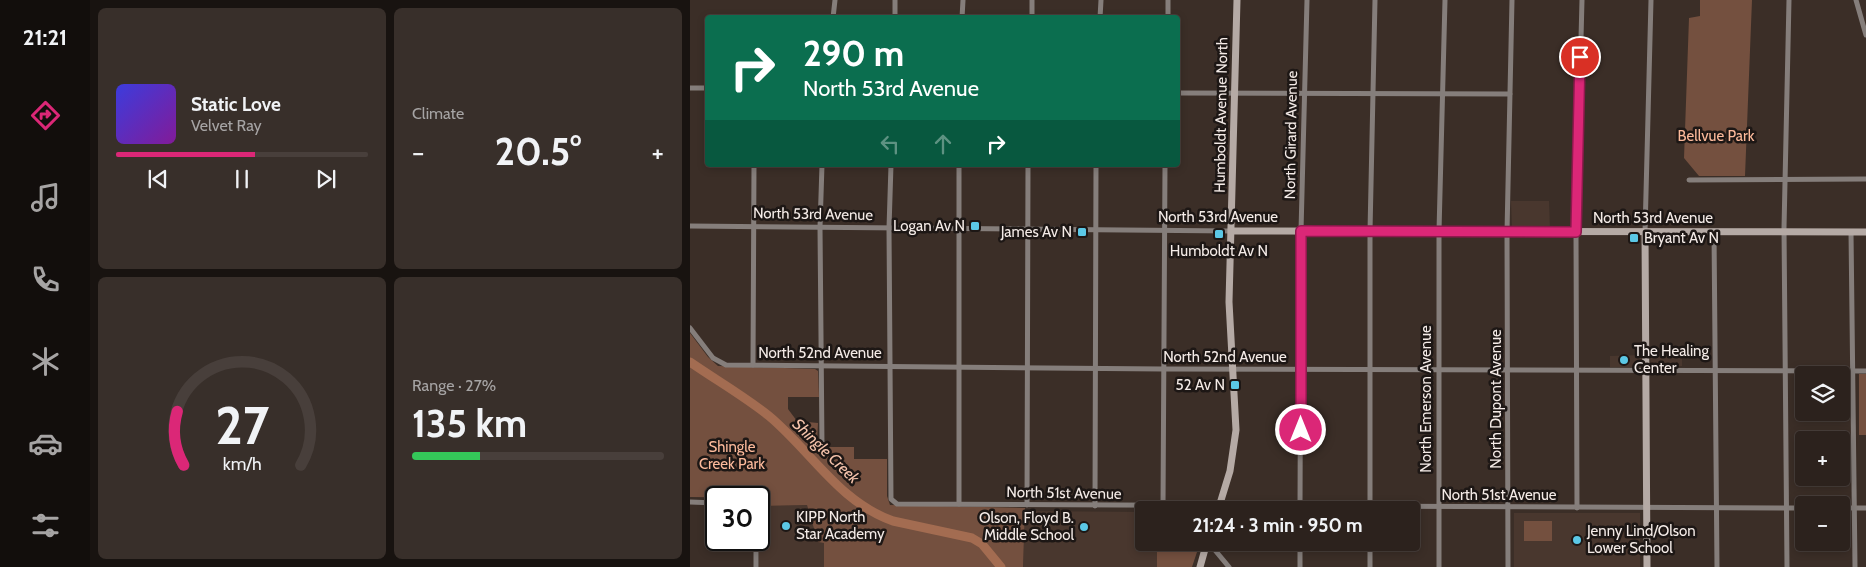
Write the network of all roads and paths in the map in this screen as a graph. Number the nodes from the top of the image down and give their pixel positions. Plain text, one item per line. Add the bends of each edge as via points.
1 (835, 0) edge
2 (895, 0) edge
3 (963, 0) edge
4 (1032, 0) edge
5 (1101, 0) edge
6 (1168, 0) edge
7 (1237, 0) edge
8 (1307, 0) edge
9 (1376, 0) edge
10 (1445, 0) edge
11 (1512, 0) edge
12 (1582, 0) edge
13 (1651, 0) edge
14 (1789, 0) edge
15 (1856, 0) edge
16 (833, 15) edge
17 (895, 15) edge
18 (962, 15) edge
19 (1032, 15) edge
20 (1100, 15) edge
21 (1168, 15) edge
22 (1866, 35) edge
23 (690, 88) edge
24 (705, 88) edge
25 (1180, 93) edge
26 (1305, 93) junction
27 (1235, 94) junction
28 (1373, 94) junction
29 (1442, 94) junction
30 (1510, 94) junction
31 (754, 167) edge
32 (822, 167) edge
33 (891, 167) edge
34 (959, 167) edge
35 (1028, 167) edge
36 (1096, 167) edge
37 (1165, 167) edge
38 (1784, 179) junction
39 (1690, 180) dead end
40 (1866, 180) edge
41 (690, 226) edge
42 (752, 227) junction
43 (820, 227) junction
44 (889, 228) junction
45 (958, 228) junction
46 (1026, 229) junction
47 (1095, 230) junction
48 (1163, 231) junction
49 (1301, 231) junction
50 (1370, 231) junction
51 (1232, 232) junction
52 (1439, 232) junction
53 (1507, 232) junction
54 (1576, 232) junction
55 (1645, 232) junction
56 (1714, 232) junction
57 (1851, 232) junction
58 (1866, 232) edge
59 (1784, 233) junction
60 (690, 328) edge
61 (753, 365) junction
62 (821, 366) junction
63 (889, 366) junction
64 (958, 367) junction
65 (1026, 368) junction
66 (1095, 369) junction
67 (1163, 369) junction
68 (1233, 370) junction
69 (1301, 370) junction
70 (1370, 370) junction
71 (1439, 370) junction
72 (1508, 370) junction
73 (1577, 370) junction
74 (1646, 370) junction
75 (1715, 370) junction
76 (1785, 371) junction
77 (1853, 371) junction
78 (1866, 371) edge
79 (822, 446) dead end
80 (1163, 501) edge
81 (1221, 501) edge
82 (1300, 501) edge
83 (1370, 501) edge
84 (690, 502) edge
85 (705, 503) edge
86 (959, 504) junction
87 (1027, 505) junction
88 (1096, 506) junction
89 (1135, 507) edge
90 (1420, 507) edge
91 (1439, 507) junction
92 (1508, 507) junction
93 (1647, 507) junction
94 (1577, 508) junction
95 (1716, 508) junction
96 (1786, 508) junction
97 (1795, 508) edge
98 (1850, 508) edge
99 (1854, 508) junction
100 (1866, 508) edge
101 (756, 551) edge
102 (1205, 551) edge
103 (1216, 551) edge
104 (1300, 551) edge
105 (1370, 551) edge
106 (756, 567) edge
107 (1200, 567) edge
108 (1229, 567) edge
109 (1300, 567) edge
110 (1370, 567) edge
111 (1439, 567) edge
112 (1508, 567) edge
113 (1647, 567) edge
114 (1716, 567) edge
115 (1787, 567) edge
116 (1855, 567) edge

1 - 16 street
2 - 17 street
3 - 18 street
4 - 19 street
5 - 20 street
6 - 21 street
7 - 27 street, Humboldt Avenue North
8 - 26 street, North Girard Avenue
9 - 28 street
10 - 29 street, North Emerson Avenue
11 - 30 street, North Dupont Avenue
12 - 54 street
13 - 55 street
14 - 38 street
15 - 22 street
23 - 24 street
25 - 27 street
26 - 27 street
26 - 28 street
26 - 49 street, North Girard Avenue
27 - 51 street, Humboldt Avenue North
28 - 29 street
28 - 50 street
29 - 30 street
29 - 52 street, North Emerson Avenue
30 - 53 street, North Dupont Avenue
31 - 42 street
32 - 43 street
33 - 44 street
34 - 45 street
35 - 46 street
36 - 47 street
37 - 48 street
38 - 39 street
38 - 40 street
38 - 59 street
41 - 42 street, North 53rd Avenue
42 - 43 street, North 53rd Avenue
42 - 61 street
43 - 44 street, North 53rd Avenue
43 - 62 street
44 - 45 street, North 53rd Avenue
44 - 63 street
45 - 46 street, North 53rd Avenue
45 - 64 street
46 - 47 street, North 53rd Avenue
46 - 65 street
47 - 48 street, North 53rd Avenue
47 - 66 street
48 - 51 street, North 53rd Avenue
48 - 67 street
49 - 50 street, North 53rd Avenue
49 - 51 street, North 53rd Avenue
49 - 69 street, North Girard Avenue
50 - 52 street, North 53rd Avenue
50 - 70 street
51 - 68 street, Humboldt Avenue North via 1229,302
52 - 53 street, North 53rd Avenue
52 - 71 street, North Emerson Avenue
53 - 54 street, North 53rd Avenue
53 - 72 street, North Dupont Avenue
54 - 55 street, North 53rd Avenue
54 - 73 street
55 - 56 street, North 53rd Avenue
55 - 74 street
56 - 59 street, North 53rd Avenue
56 - 75 street
57 - 58 street, North 53rd Avenue
57 - 59 street, North 53rd Avenue
57 - 77 street
59 - 76 street
60 - 61 street, North 52nd Avenue via 719,362
61 - 62 street, North 52nd Avenue
62 - 63 street, North 52nd Avenue
62 - 79 street
63 - 64 street, North 52nd Avenue
63 - 86 street, North 51st Avenue via 891,499 894,503
64 - 65 street, North 52nd Avenue
64 - 86 street
65 - 66 street, North 52nd Avenue
65 - 87 street
66 - 67 street, North 52nd Avenue
66 - 88 street
67 - 68 street, North 52nd Avenue
67 - 80 street
68 - 69 street, North 52nd Avenue
68 - 81 street, Humboldt Avenue North via 1236,409 1234,451
69 - 70 street, North 52nd Avenue
69 - 82 street, North Girard Avenue
70 - 71 street, North 52nd Avenue
70 - 83 street
71 - 72 street, North 52nd Avenue
71 - 91 street, North Emerson Avenue
72 - 73 street, North 52nd Avenue
72 - 92 street, North Dupont Avenue
73 - 74 street, North 52nd Avenue
73 - 94 street
74 - 75 street, North 52nd Avenue
74 - 93 street
75 - 76 street, North 52nd Avenue
75 - 95 street
76 - 77 street, North 52nd Avenue
76 - 96 street
77 - 78 street, North 52nd Avenue
77 - 99 street
84 - 85 street
86 - 87 street, North 51st Avenue
87 - 88 street, North 51st Avenue
88 - 89 street, North 51st Avenue
90 - 91 street, North 51st Avenue
91 - 92 street, North 51st Avenue
91 - 111 street, North Emerson Avenue
92 - 94 street, North 51st Avenue
92 - 112 street, North Dupont Avenue
93 - 94 street, North 51st Avenue
93 - 95 street, North 51st Avenue
93 - 113 street
95 - 96 street, North 51st Avenue
95 - 114 street
96 - 97 street, North 51st Avenue
96 - 115 street
98 - 99 street
99 - 100 street
99 - 116 street
101 - 106 street
102 - 107 street
103 - 108 street
104 - 109 street
105 - 110 street

